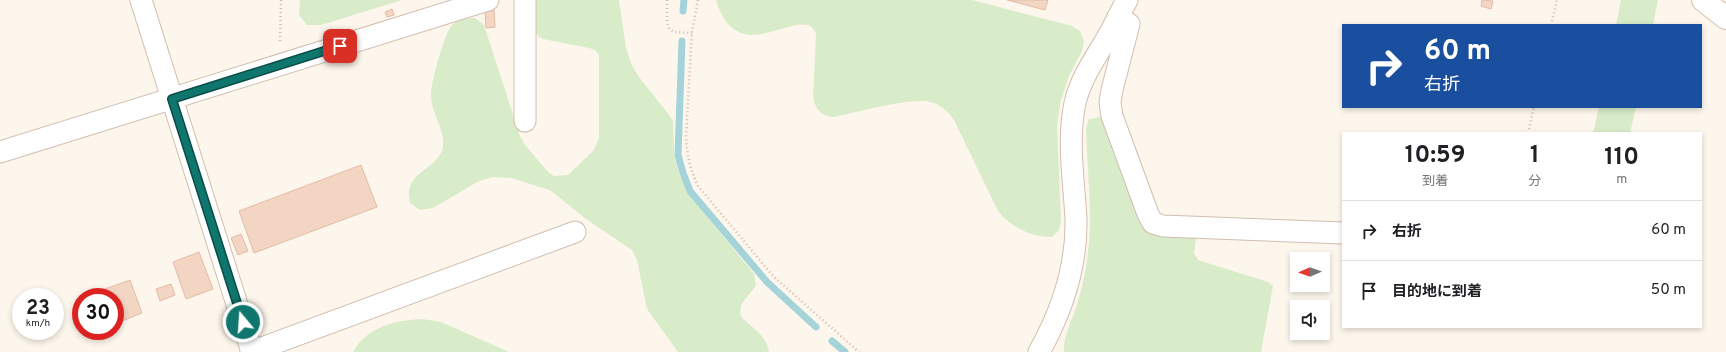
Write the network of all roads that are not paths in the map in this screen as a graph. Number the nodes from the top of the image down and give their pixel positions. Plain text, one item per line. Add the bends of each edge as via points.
1 (141, 0) edge
2 (488, 0) edge
3 (525, 0) edge
4 (1703, 0) edge
5 (1122, 8) edge
6 (1726, 18) edge
7 (172, 99) junction
8 (525, 121) dead end
9 (0, 152) edge
10 (575, 232) dead end
11 (1342, 233) edge
12 (252, 352) edge
13 (1039, 352) edge

1 - 7 street
2 - 7 street
3 - 8 street
4 - 6 street
5 - 11 street via 1129,24 1110,103 1120,139 1153,223 1163,226
5 - 13 street via 1082,82 1076,103 1072,125 1076,221 1070,277 1062,304
7 - 9 street
7 - 12 street
10 - 12 street

